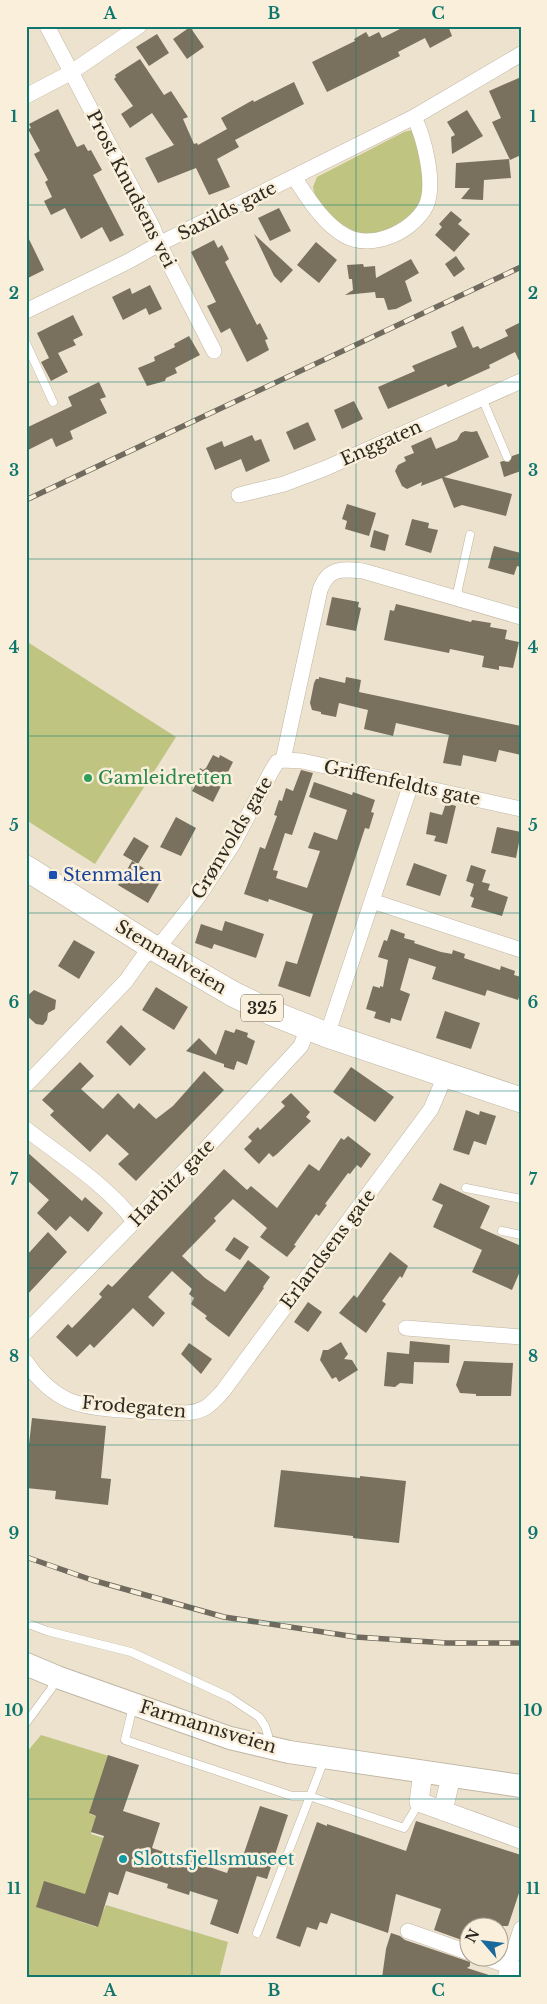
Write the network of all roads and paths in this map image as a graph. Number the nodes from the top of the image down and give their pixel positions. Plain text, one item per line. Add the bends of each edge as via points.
1 (47, 26) edge
2 (139, 26) edge
3 (521, 54) edge
4 (70, 73) junction
5 (26, 96) edge
6 (414, 117) junction
7 (294, 177) junction
8 (159, 244) junction
9 (26, 311) edge
10 (26, 342) edge
11 (214, 351) dead end
12 (521, 381) edge
13 (482, 398) junction
14 (53, 402) dead end
15 (508, 457) dead end
16 (239, 495) dead end
17 (470, 535) dead end
18 (458, 599) junction
19 (521, 616) edge
20 (283, 760) junction
21 (411, 784) junction
22 (521, 809) edge
23 (26, 868) edge
24 (372, 901) junction
25 (154, 948) junction
26 (521, 950) edge
27 (317, 1031) junction
28 (446, 1074) junction
29 (26, 1084) edge
30 (521, 1100) edge
31 (26, 1129) edge
32 (466, 1188) dead end
33 (521, 1199) edge
34 (134, 1222) junction
35 (502, 1231) dead end
36 (521, 1235) edge
37 (406, 1328) dead end
38 (26, 1332) edge
39 (521, 1337) edge
40 (26, 1362) edge
41 (197, 1412) joint
42 (26, 1623) edge
43 (26, 1664) edge
44 (57, 1677) junction
45 (133, 1704) junction
46 (26, 1723) edge
47 (267, 1747) junction
48 (324, 1758) junction
49 (424, 1772) junction
50 (451, 1776) junction
51 (521, 1786) edge
52 (309, 1796) junction
53 (420, 1802) junction
54 (443, 1811) junction
55 (521, 1839) edge
56 (521, 1929) edge
57 (408, 1931) dead end
58 (257, 1934) dead end
59 (460, 1949) edge
60 (512, 1971) edge

1 - 4 street, Prost Knudsens vei
2 - 4 street
3 - 6 street, Saxilds gate
4 - 5 street
4 - 8 street, Prost Knudsens vei
6 - 7 street, Saxilds gate
6 - 7 street, Saxilds gate via 428,164 430,189 426,206 417,218 394,235 372,241 344,235 314,207
7 - 8 street, Saxilds gate
8 - 9 street, Saxilds gate
8 - 11 street, Prost Knudsens vei
10 - 14 lane
12 - 13 street, Enggaten
13 - 15 lane
13 - 16 street, Enggaten via 317,471 284,484
17 - 18 lane
18 - 19 street
18 - 20 street, Grønvolds gate via 347,569 335,571 324,579
20 - 21 street, Griffenfeldts gate via 302,761
20 - 25 street, Grønvolds gate via 277,762 270,772 233,844 198,896 165,939
21 - 22 street, Griffenfeldts gate
21 - 24 street, Harbitz gate
23 - 25 main road, Stenmalveien / 325
24 - 26 street
24 - 27 street, Harbitz gate
25 - 27 main road, Stenmalveien / 325 via 233,994
25 - 29 street, Grønvolds gate
27 - 28 main road, Stenmalveien / 325
27 - 34 street, Harbitz gate
28 - 30 main road, Stenmalveien / 325
28 - 41 street, Erlandsens gate via 431,1109 223,1390 207,1408
31 - 34 street via 106,1191
32 - 33 lane
34 - 38 street, Harbitz gate
35 - 36 lane
37 - 39 street
40 - 41 street, Frodegaten via 35,1375 70,1401 119,1409
42 - 47 lane via 131,1652 229,1697 259,1717 268,1734
43 - 44 main road, Farmannsveien
44 - 45 main road, Farmannsveien
44 - 46 lane
45 - 47 main road, Farmannsveien via 230,1738
45 - 52 lane via 125,1740 292,1796
47 - 48 main road, Farmannsveien
48 - 49 main road, Farmannsveien
48 - 52 lane
49 - 50 main road, Farmannsveien
49 - 53 street
50 - 51 main road, Farmannsveien
50 - 54 street
52 - 53 lane via 404,1828
52 - 58 lane
53 - 54 street
54 - 55 street
56 - 60 street
57 - 59 street

